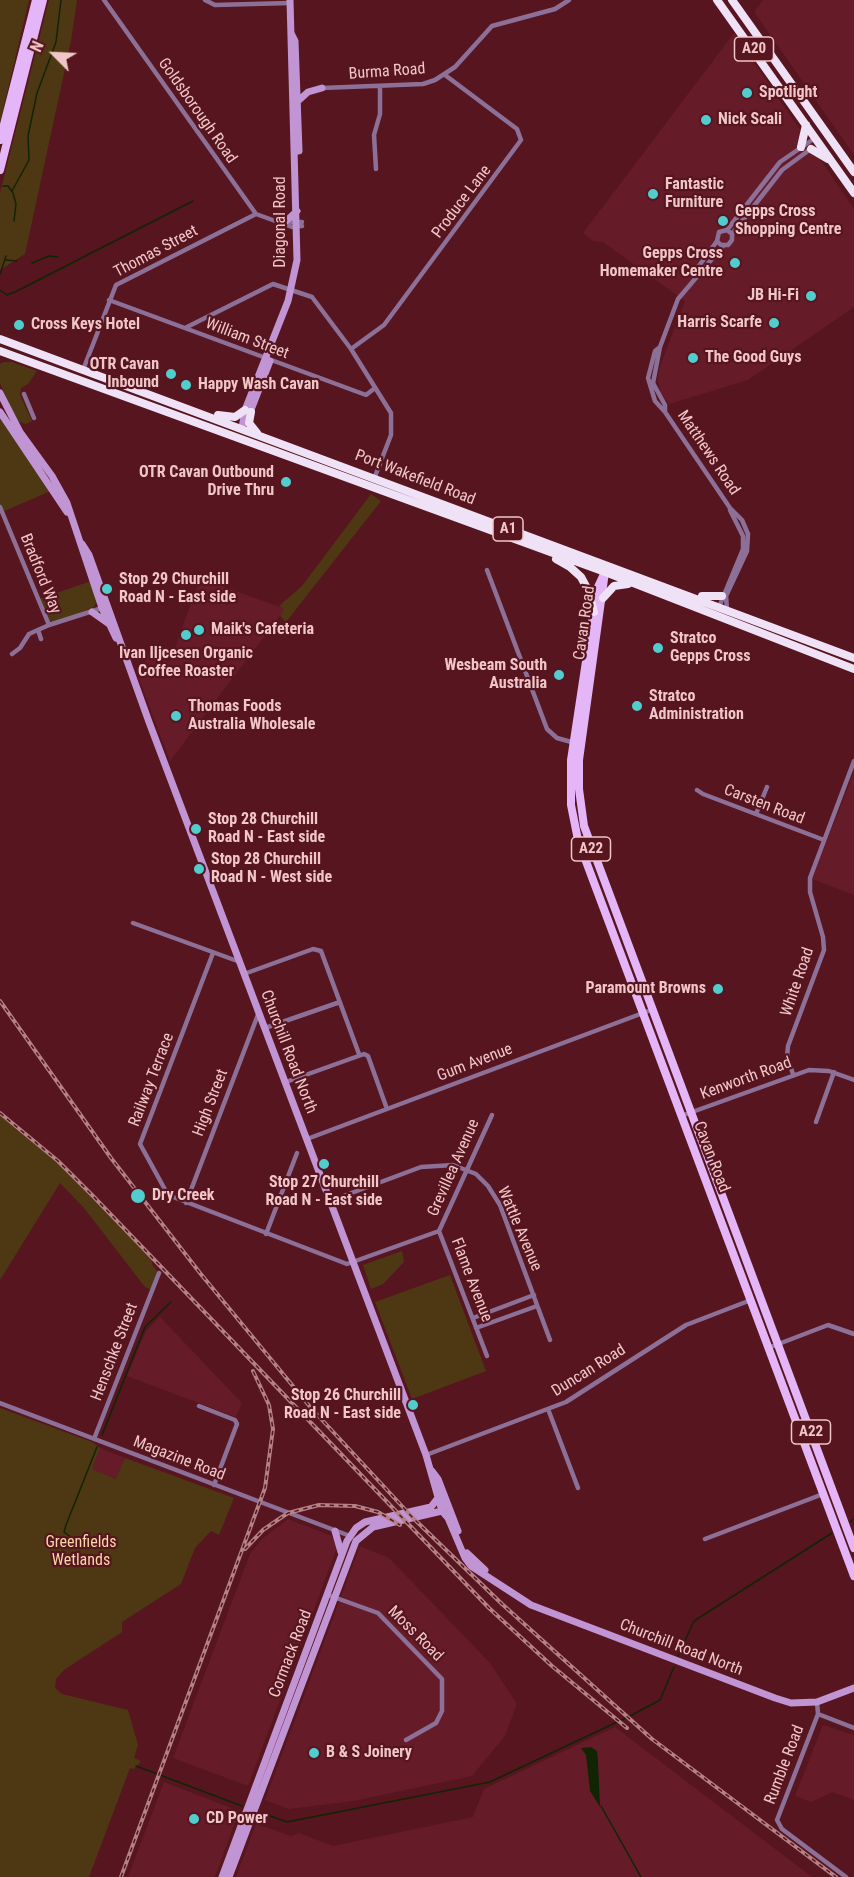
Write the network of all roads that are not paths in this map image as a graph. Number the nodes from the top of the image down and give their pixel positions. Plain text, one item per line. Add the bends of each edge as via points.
1 (36, 0) edge
2 (44, 0) edge
3 (104, 0) edge
4 (205, 0) edge
5 (570, 0) edge
6 (717, 0) edge
7 (732, 0) edge
8 (290, 2) edge
9 (291, 33) junction
10 (446, 75) junction
11 (380, 86) junction
12 (297, 87) junction
13 (322, 88) junction
14 (295, 100) junction
15 (806, 125) junction
16 (826, 132) junction
17 (0, 140) edge
18 (817, 140) junction
19 (806, 148) junction
20 (831, 160) junction
21 (852, 168) edge
22 (376, 169) dead end
23 (0, 170) edge
24 (846, 182) junction
25 (854, 193) edge
26 (297, 212) junction
27 (256, 214) junction
28 (283, 222) junction
29 (300, 225) junction
30 (727, 230) junction
31 (732, 234) junction
32 (717, 241) junction
33 (723, 246) junction
34 (695, 277) junction
35 (294, 290) junction
36 (109, 300) junction
37 (185, 328) junction
38 (0, 339) edge
39 (351, 350) junction
40 (0, 351) edge
41 (20, 358) junction
42 (0, 359) edge
43 (268, 360) junction
44 (83, 370) junction
45 (92, 386) junction
46 (130, 387) junction
47 (375, 388) junction
48 (0, 393) edge
49 (24, 394) dead end
50 (138, 403) junction
51 (191, 410) junction
52 (248, 411) junction
53 (0, 412) edge
54 (34, 418) dead end
55 (206, 426) junction
56 (242, 428) junction
57 (20, 432) junction
58 (11, 433) junction
59 (257, 433) junction
60 (304, 462) junction
61 (374, 479) junction
62 (438, 502) junction
63 (0, 507) edge
64 (730, 508) junction
65 (454, 518) junction
66 (74, 522) junction
67 (517, 540) junction
68 (578, 555) junction
69 (487, 570) dead end
70 (605, 572) junction
71 (649, 580) junction
72 (632, 584) junction
73 (689, 594) junction
74 (722, 596) junction
75 (603, 598) junction
76 (105, 607) junction
77 (723, 608) junction
78 (92, 612) junction
79 (594, 612) junction
80 (110, 624) junction
81 (48, 625) junction
82 (748, 629) junction
83 (38, 630) junction
84 (41, 639) dead end
85 (119, 642) junction
86 (12, 654) dead end
87 (854, 658) edge
88 (854, 669) edge
89 (577, 743) junction
90 (854, 761) edge
91 (767, 786) dead end
92 (697, 790) dead end
93 (756, 814) junction
94 (824, 840) junction
95 (603, 882) junction
96 (594, 885) junction
97 (133, 923) dead end
98 (615, 941) junction
99 (628, 949) junction
100 (213, 952) junction
101 (240, 962) junction
102 (244, 974) junction
103 (340, 1002) junction
104 (647, 1011) junction
105 (259, 1012) junction
106 (265, 1028) junction
107 (359, 1054) junction
108 (834, 1072) junction
109 (793, 1074) junction
110 (854, 1080) edge
111 (286, 1082) junction
112 (387, 1109) junction
113 (690, 1112) junction
114 (492, 1115) dead end
115 (681, 1116) junction
116 (816, 1122) dead end
117 (307, 1139) junction
118 (297, 1153) dead end
119 (467, 1169) junction
120 (330, 1201) junction
121 (186, 1203) junction
122 (439, 1231) junction
123 (266, 1234) junction
124 (353, 1263) junction
125 (159, 1273) dead end
126 (534, 1295) junction
127 (759, 1296) junction
128 (750, 1300) junction
129 (537, 1306) junction
130 (472, 1318) junction
131 (476, 1328) junction
132 (854, 1334) edge
133 (550, 1340) dead end
134 (777, 1344) junction
135 (768, 1348) junction
136 (487, 1356) dead end
137 (0, 1402) edge
138 (200, 1406) dead end
139 (548, 1409) junction
140 (94, 1439) junction
141 (426, 1455) junction
142 (432, 1472) junction
143 (214, 1485) junction
144 (578, 1488) dead end
145 (823, 1494) junction
146 (438, 1497) junction
147 (446, 1501) junction
148 (442, 1511) junction
149 (433, 1514) junction
150 (450, 1524) junction
151 (375, 1526) junction
152 (335, 1531) junction
153 (350, 1536) junction
154 (705, 1539) dead end
155 (854, 1548) edge
156 (351, 1552) junction
157 (342, 1555) junction
158 (854, 1576) edge
159 (504, 1587) junction
160 (331, 1596) junction
161 (854, 1688) edge
162 (818, 1702) junction
163 (818, 1714) junction
164 (854, 1728) edge
165 (406, 1740) dead end
166 (222, 1877) edge
167 (229, 1877) edge
168 (846, 1877) edge

1 - 17 main road
2 - 23 main road
3 - 27 street, Goldsborough Road
4 - 8 street via 215,5
5 - 10 street, Burma Road via 555,9 492,26
6 - 15 highway, A20
7 - 16 highway, A20
8 - 9 street, Diagonal Road
9 - 12 street, Diagonal Road via 295,41
9 - 14 street, Diagonal Road
10 - 11 street, Burma Road via 423,84
10 - 39 street, Produce Lane via 517,129 520,140 384,325
11 - 13 street, Burma Road
11 - 22 street via 380,114 374,135
12 - 13 street
12 - 14 street
13 - 14 street
14 - 26 street, Diagonal Road
14 - 29 street, Diagonal Road
15 - 18 highway, A20
15 - 19 highway
16 - 18 highway
16 - 21 highway, A20
18 - 19 street
18 - 19 street
18 - 20 highway, A20
19 - 20 highway
19 - 30 street via 780,162
19 - 31 street via 782,170
20 - 24 highway, A20
21 - 24 highway via 846,169
24 - 25 highway, A20
26 - 28 street
26 - 29 street, Diagonal Road
27 - 28 street
27 - 36 street, Thomas Street via 116,285
28 - 29 street
29 - 35 street, Diagonal Road via 300,269
30 - 31 street
30 - 32 street via 719,232
31 - 33 street via 731,242
32 - 33 street
32 - 34 street, Matthews Road
33 - 34 street, Matthews Road
34 - 64 street, Matthews Road via 678,299 660,347 652,383 665,412
35 - 37 street via 273,284
35 - 39 street via 312,297
35 - 43 street, Diagonal Road
36 - 37 street, William Street
36 - 44 street, Thomas Street
37 - 43 street, William Street
38 - 44 highway, Port Wakefield Road / A1
39 - 47 street
40 - 41 highway, Port Wakefield Road / A1
41 - 42 highway
41 - 45 highway, Port Wakefield Road / A1
43 - 47 street, William Street via 366,395
43 - 52 street, Diagonal Road
44 - 45 highway via 82,375
44 - 46 highway, Port Wakefield Road / A1
45 - 50 highway, Port Wakefield Road / A1
46 - 50 highway via 141,396
46 - 51 highway, Port Wakefield Road / A1
47 - 61 street via 391,412 391,435
48 - 57 street, Churchill Road North
49 - 54 street
50 - 55 highway, Port Wakefield Road / A1
51 - 52 highway via 230,417
51 - 56 highway, Port Wakefield Road / A1
52 - 56 street, Diagonal Road
52 - 59 highway via 249,423
53 - 58 street, Churchill Road North
55 - 56 highway
55 - 60 highway, Port Wakefield Road / A1
56 - 59 highway, Port Wakefield Road / A1
56 - 60 highway via 248,436
57 - 58 street
57 - 66 street, Churchill Road North via 62,492
58 - 66 street, Churchill Road North
59 - 61 highway, Port Wakefield Road / A1
60 - 65 highway, Port Wakefield Road / A1
61 - 62 highway, Port Wakefield Road / A1
62 - 65 highway
62 - 68 highway, Port Wakefield Road / A1
63 - 81 street, Bradford Way
64 - 74 street, Matthews Road via 743,545
64 - 77 street, Matthews Road via 742,520 748,543
65 - 67 highway, Port Wakefield Road / A1
66 - 76 street, Churchill Road North
67 - 70 highway, Port Wakefield Road / A1
67 - 79 highway via 564,562 576,572 588,590
68 - 70 highway
68 - 71 highway, Port Wakefield Road / A1
69 - 89 street via 547,729 556,738
70 - 71 highway
70 - 72 highway, Port Wakefield Road / A1
70 - 75 main road, Cavan Road / A22
70 - 79 main road, Cavan Road via 599,581
71 - 73 highway, Port Wakefield Road / A1
72 - 75 highway via 614,585
72 - 82 highway, Port Wakefield Road / A1
73 - 74 highway
73 - 77 highway, Port Wakefield Road / A1
74 - 77 street, Matthews Road
75 - 89 main road, Cavan Road / A22
76 - 78 street, Bradford Way
76 - 80 street, Churchill Road North
76 - 85 street, Churchill Road North
77 - 82 highway via 720,613
77 - 87 highway, Port Wakefield Road / A1
78 - 80 street
78 - 81 street, Bradford Way
79 - 89 main road, Cavan Road / A22
80 - 85 street, Churchill Road North
81 - 83 street
82 - 88 highway, Port Wakefield Road / A1
83 - 84 street
83 - 86 street
85 - 101 street, Churchill Road North
89 - 95 main road, Cavan Road / A22 via 582,816
89 - 96 main road, Cavan Road / A22 via 570,774 571,805
90 - 94 street, White Road
91 - 93 street
92 - 93 street, Carsten Road
93 - 94 street, Carsten Road
94 - 109 street, White Road via 809,886 824,950 788,1046
95 - 96 main road
95 - 99 main road, Cavan Road / A22
96 - 98 main road, Cavan Road / A22
97 - 100 street
98 - 99 main road
98 - 104 main road, Cavan Road / A22
99 - 104 main road, Cavan Road / A22
100 - 101 street
100 - 121 street, Railway Terrace via 140,1144 168,1195
101 - 102 street, Churchill Road North
102 - 103 street via 321,951
102 - 105 street, Churchill Road North
103 - 106 street
103 - 107 street
104 - 112 street, Gum Avenue
104 - 113 main road, Cavan Road / A22
104 - 115 main road, Cavan Road / A22
105 - 106 street, Churchill Road North
105 - 121 street, High Street
106 - 111 street, Churchill Road North
107 - 111 street
107 - 112 street via 368,1056
108 - 109 street, Kenworth Road via 809,1070
108 - 110 street, Kenworth Road
108 - 116 street
109 - 113 street, Kenworth Road
111 - 117 street, Churchill Road North
112 - 117 street, Gum Avenue
113 - 115 street, Kenworth Road
113 - 127 main road, Cavan Road / A22
114 - 119 street, Grevillea Avenue
115 - 128 main road, Cavan Road / A22
117 - 120 street, Churchill Road North
118 - 123 street
119 - 120 street via 442,1164 421,1167
119 - 122 street, Grevillea Avenue
119 - 126 street, Wattle Avenue via 495,1194
120 - 124 street, Churchill Road North
121 - 123 street, Railway Terrace
122 - 124 street, Flame Avenue
122 - 130 street, Flame Avenue
123 - 124 street, Railway Terrace via 338,1262
124 - 141 street, Churchill Road North
125 - 140 street, Henschke Street
126 - 129 street, Wattle Avenue
126 - 130 street
127 - 128 street, Duncan Road
127 - 134 main road, Cavan Road / A22
128 - 135 main road, Cavan Road / A22
128 - 139 street, Duncan Road via 686,1325 566,1402
129 - 131 street
129 - 133 street, Wattle Avenue
130 - 131 street, Flame Avenue
131 - 136 street, Flame Avenue
132 - 134 street via 828,1325
134 - 135 street
134 - 155 main road, Cavan Road / A22
135 - 145 main road, Cavan Road / A22
137 - 140 street, Magazine Road
138 - 143 street via 237,1424
139 - 141 street, Duncan Road
139 - 144 street
140 - 143 street, Magazine Road
141 - 142 street, Churchill Road North
142 - 146 street, Churchill Road North
142 - 147 street, Churchill Road North
143 - 152 street, Magazine Road
145 - 154 street
145 - 158 main road, Cavan Road / A22
146 - 148 street, Churchill Road North
146 - 153 street via 431,1507 365,1521
147 - 148 street
147 - 159 street, Churchill Road North via 468,1554
148 - 149 street
148 - 150 street, Churchill Road North
149 - 150 street
149 - 151 street
150 - 159 street, Churchill Road North via 468,1563
151 - 153 street
151 - 156 street, Cormack Road via 360,1535
152 - 153 street, Magazine Road
152 - 157 street
153 - 156 street
153 - 157 street, Cormack Road
156 - 160 street, Cormack Road
157 - 160 street, Cormack Road
159 - 162 street, Churchill Road North via 531,1605 782,1700
160 - 165 street, Moss Road via 378,1613 442,1679 442,1711 436,1722
160 - 166 street, Cormack Road
160 - 167 street, Cormack Road
161 - 162 street, Churchill Road North
162 - 163 street, Rumble Road
163 - 164 street
163 - 168 street, Rumble Road via 777,1820 782,1829

